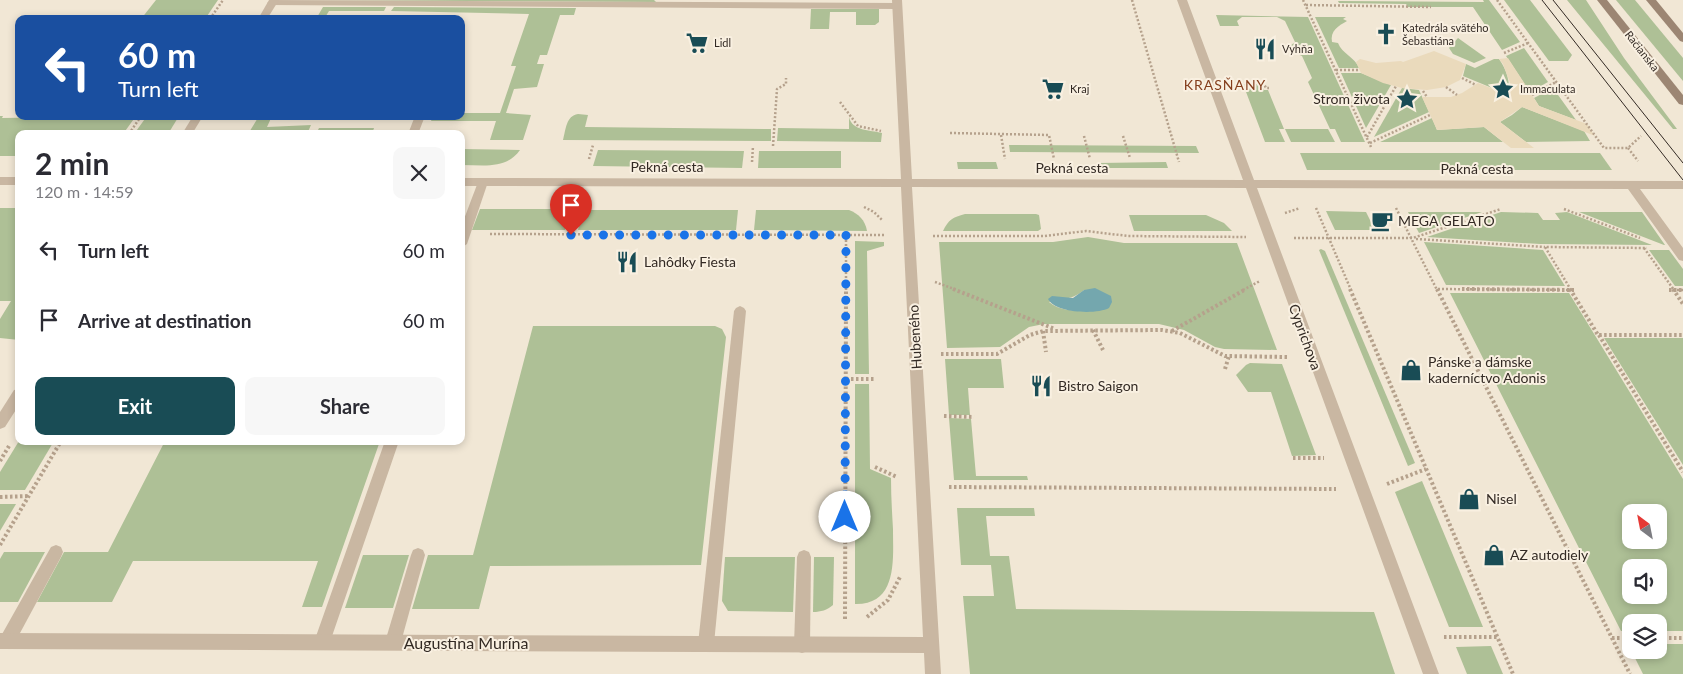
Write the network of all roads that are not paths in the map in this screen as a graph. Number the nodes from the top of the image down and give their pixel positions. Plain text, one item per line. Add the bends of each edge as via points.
1 (1182, 0) edge
2 (1602, 0) edge
3 (1651, 0) edge
4 (273, 2) edge
5 (897, 3) edge
6 (265, 15) edge
7 (1683, 39) edge
8 (1683, 102) edge
9 (0, 181) edge
10 (15, 181) edge
11 (465, 182) edge
12 (483, 182) junction
13 (907, 183) junction
14 (1248, 184) junction
15 (1631, 185) junction
16 (1683, 185) edge
17 (465, 233) edge
18 (1683, 257) edge
19 (740, 311) dead end
20 (15, 400) edge
21 (0, 423) edge
22 (391, 445) edge
23 (56, 552) dead end
24 (418, 555) dead end
25 (804, 557) dead end
26 (3, 641) edge
27 (322, 642) junction
28 (393, 642) junction
29 (706, 644) junction
30 (802, 645) junction
31 (932, 645) junction
32 (933, 674) edge
33 (1430, 674) edge

1 - 14 street, Cyprichova
2 - 8 main road, Račianska
3 - 7 main road
4 - 5 street
4 - 6 street
5 - 13 street, Hubeného
9 - 10 street
11 - 12 street, Pekná cesta
12 - 13 street, Pekná cesta
12 - 17 street
13 - 14 street, Pekná cesta
13 - 31 street, Hubeného
14 - 15 street, Pekná cesta
14 - 33 street, Cyprichova
15 - 16 street, Pekná cesta
15 - 18 street
19 - 29 street
20 - 21 street
22 - 27 street
23 - 26 street
24 - 28 street
25 - 30 street
26 - 27 street, Augustína Murína
27 - 28 street, Augustína Murína
28 - 29 street, Augustína Murína
29 - 30 street, Augustína Murína
30 - 31 street, Augustína Murína
31 - 32 street, Hubeného

